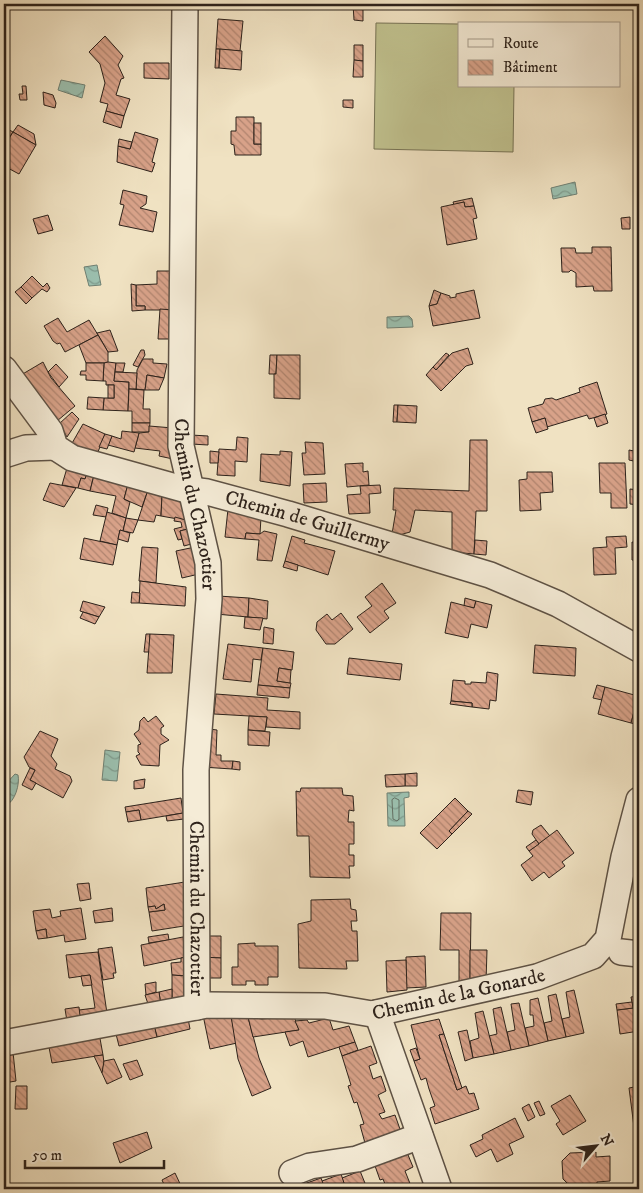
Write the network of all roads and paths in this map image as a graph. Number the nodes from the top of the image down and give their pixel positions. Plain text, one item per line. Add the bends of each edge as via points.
1 (185, 4) edge
2 (4, 369) edge
3 (55, 447) junction
4 (4, 455) edge
5 (192, 490) junction
6 (639, 649) edge
7 (639, 800) edge
8 (623, 948) edge
9 (197, 1007) junction
10 (377, 1012) junction
11 (4, 1043) edge
12 (420, 1136) junction
13 (292, 1173) dead end
14 (439, 1189) edge

1 - 5 street, Chemin du Chazottier via 181,446
2 - 3 street via 50,431
3 - 4 street via 26,448
3 - 5 street, Chemin de Guillermy via 72,458
5 - 6 street, Chemin de Guillermy via 288,514 490,574 558,604
5 - 9 street, Chemin du Chazottier via 208,563 209,599 196,770
7 - 8 street via 624,857
8 - 10 street, Chemin de la Gonarde via 537,978
9 - 10 street, Chemin de la Gonarde via 325,1006 372,1014
9 - 11 street, Chemin de la Gonarde
10 - 12 street
12 - 13 street via 357,1159 310,1166
12 - 14 street

